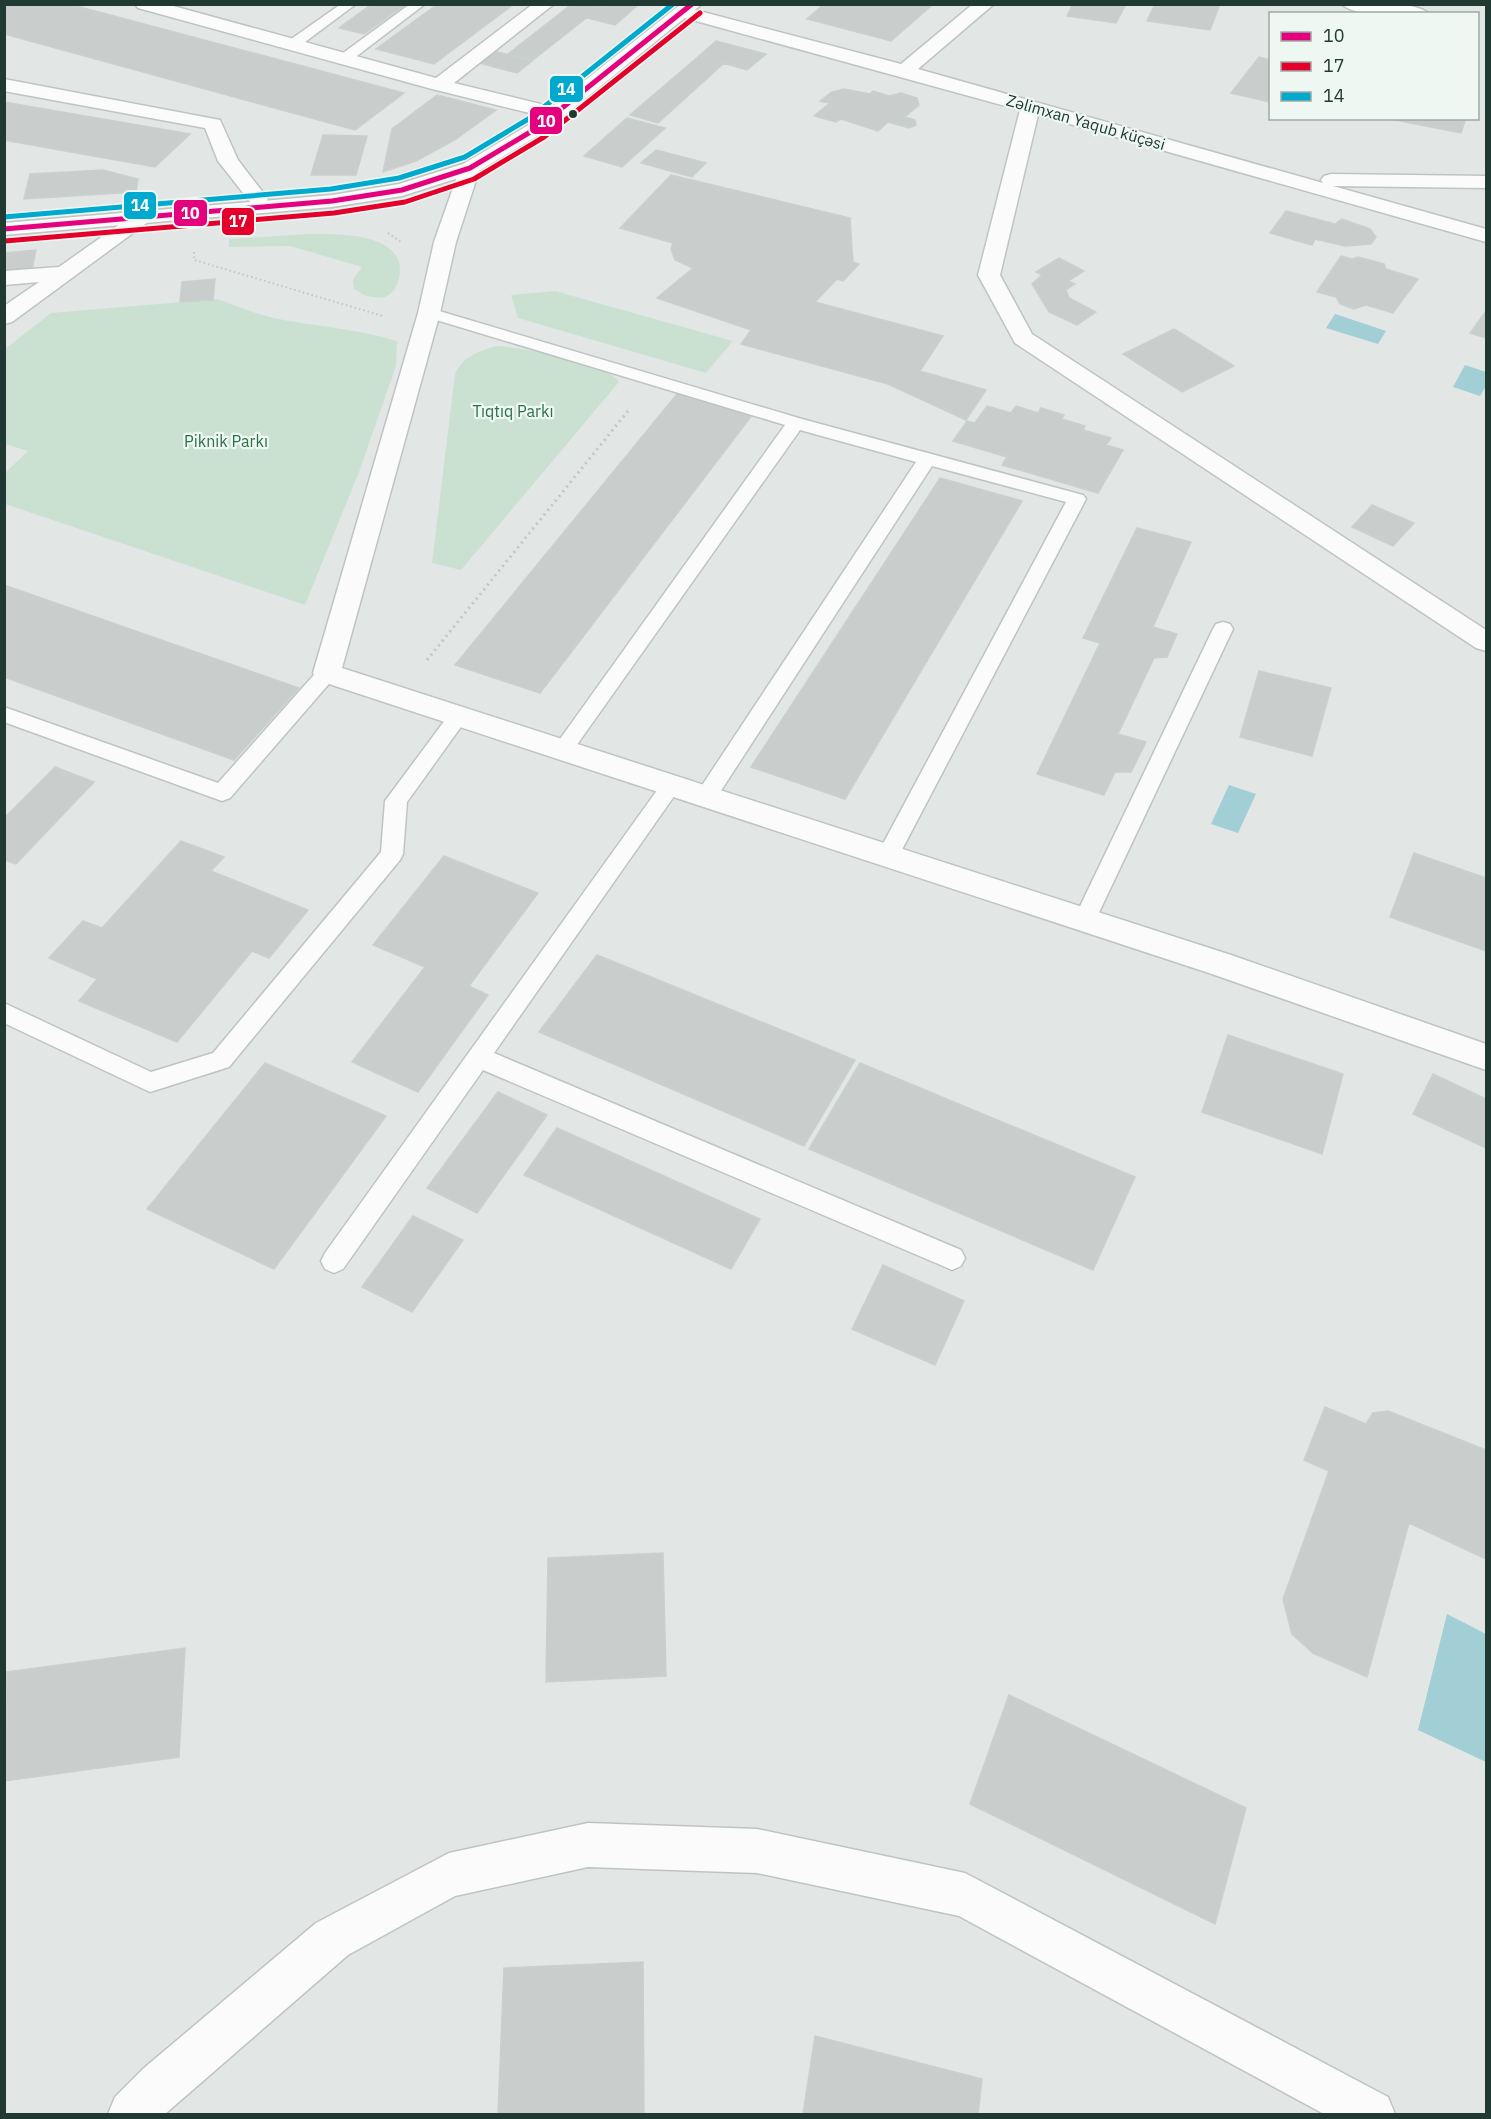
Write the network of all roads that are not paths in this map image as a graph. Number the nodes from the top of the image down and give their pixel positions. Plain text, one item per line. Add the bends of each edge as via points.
1 (144, 4) edge
2 (350, 4) edge
3 (419, 4) edge
4 (545, 4) edge
5 (985, 4) edge
6 (1351, 4) edge
7 (688, 8) edge
8 (1406, 12) edge
9 (292, 45) junction
10 (344, 59) junction
11 (904, 71) junction
12 (4, 85) edge
13 (439, 85) junction
14 (1030, 107) junction
15 (554, 113) junction
16 (470, 168) junction
17 (1288, 179) junction
18 (1486, 182) edge
19 (258, 199) dead end
20 (141, 218) junction
21 (4, 229) edge
22 (1486, 236) edge
23 (63, 273) junction
24 (4, 278) edge
25 (429, 313) junction
26 (4, 317) edge
27 (796, 423) junction
28 (927, 459) junction
29 (1223, 630) dead end
30 (1486, 642) edge
31 (327, 673) junction
32 (4, 714) edge
33 (458, 717) junction
34 (562, 751) junction
35 (670, 787) junction
36 (705, 798) junction
37 (888, 855) junction
38 (1084, 921) junction
39 (4, 1012) edge
40 (1486, 1057) edge
41 (478, 1058) junction
42 (952, 1258) dead end
43 (334, 1261) dead end
44 (132, 2115) edge
45 (1371, 2115) edge

1 - 9 street
2 - 9 lane
3 - 10 lane
4 - 13 street
5 - 11 street
6 - 8 street
7 - 11 street, Zəlimxan Yaqub küçəsi
7 - 15 street
9 - 10 street
10 - 13 street
11 - 14 street, Zəlimxan Yaqub küçəsi
12 - 19 street via 213,124 228,161
13 - 15 street
14 - 17 street, Zəlimxan Yaqub küçəsi
14 - 30 street via 989,275 1023,338
15 - 16 street via 537,128
16 - 20 street via 402,190 332,201
16 - 25 street via 445,242
17 - 18 street
17 - 22 street, Zəlimxan Yaqub küçəsi
20 - 21 street
20 - 23 street
23 - 24 street
23 - 26 street
25 - 27 lane
25 - 31 street
27 - 28 lane
27 - 34 lane
28 - 36 lane
28 - 37 lane via 1077,499
29 - 38 lane
31 - 32 lane via 222,793
31 - 33 street
33 - 34 street
33 - 39 lane via 396,801 392,854 221,1060 150,1082
34 - 35 street
35 - 36 street
35 - 41 lane
36 - 37 street
37 - 38 street
38 - 40 street
41 - 42 lane
41 - 43 lane
44 - 45 street via 332,1939 449,1875 588,1845 757,1851 965,1896

